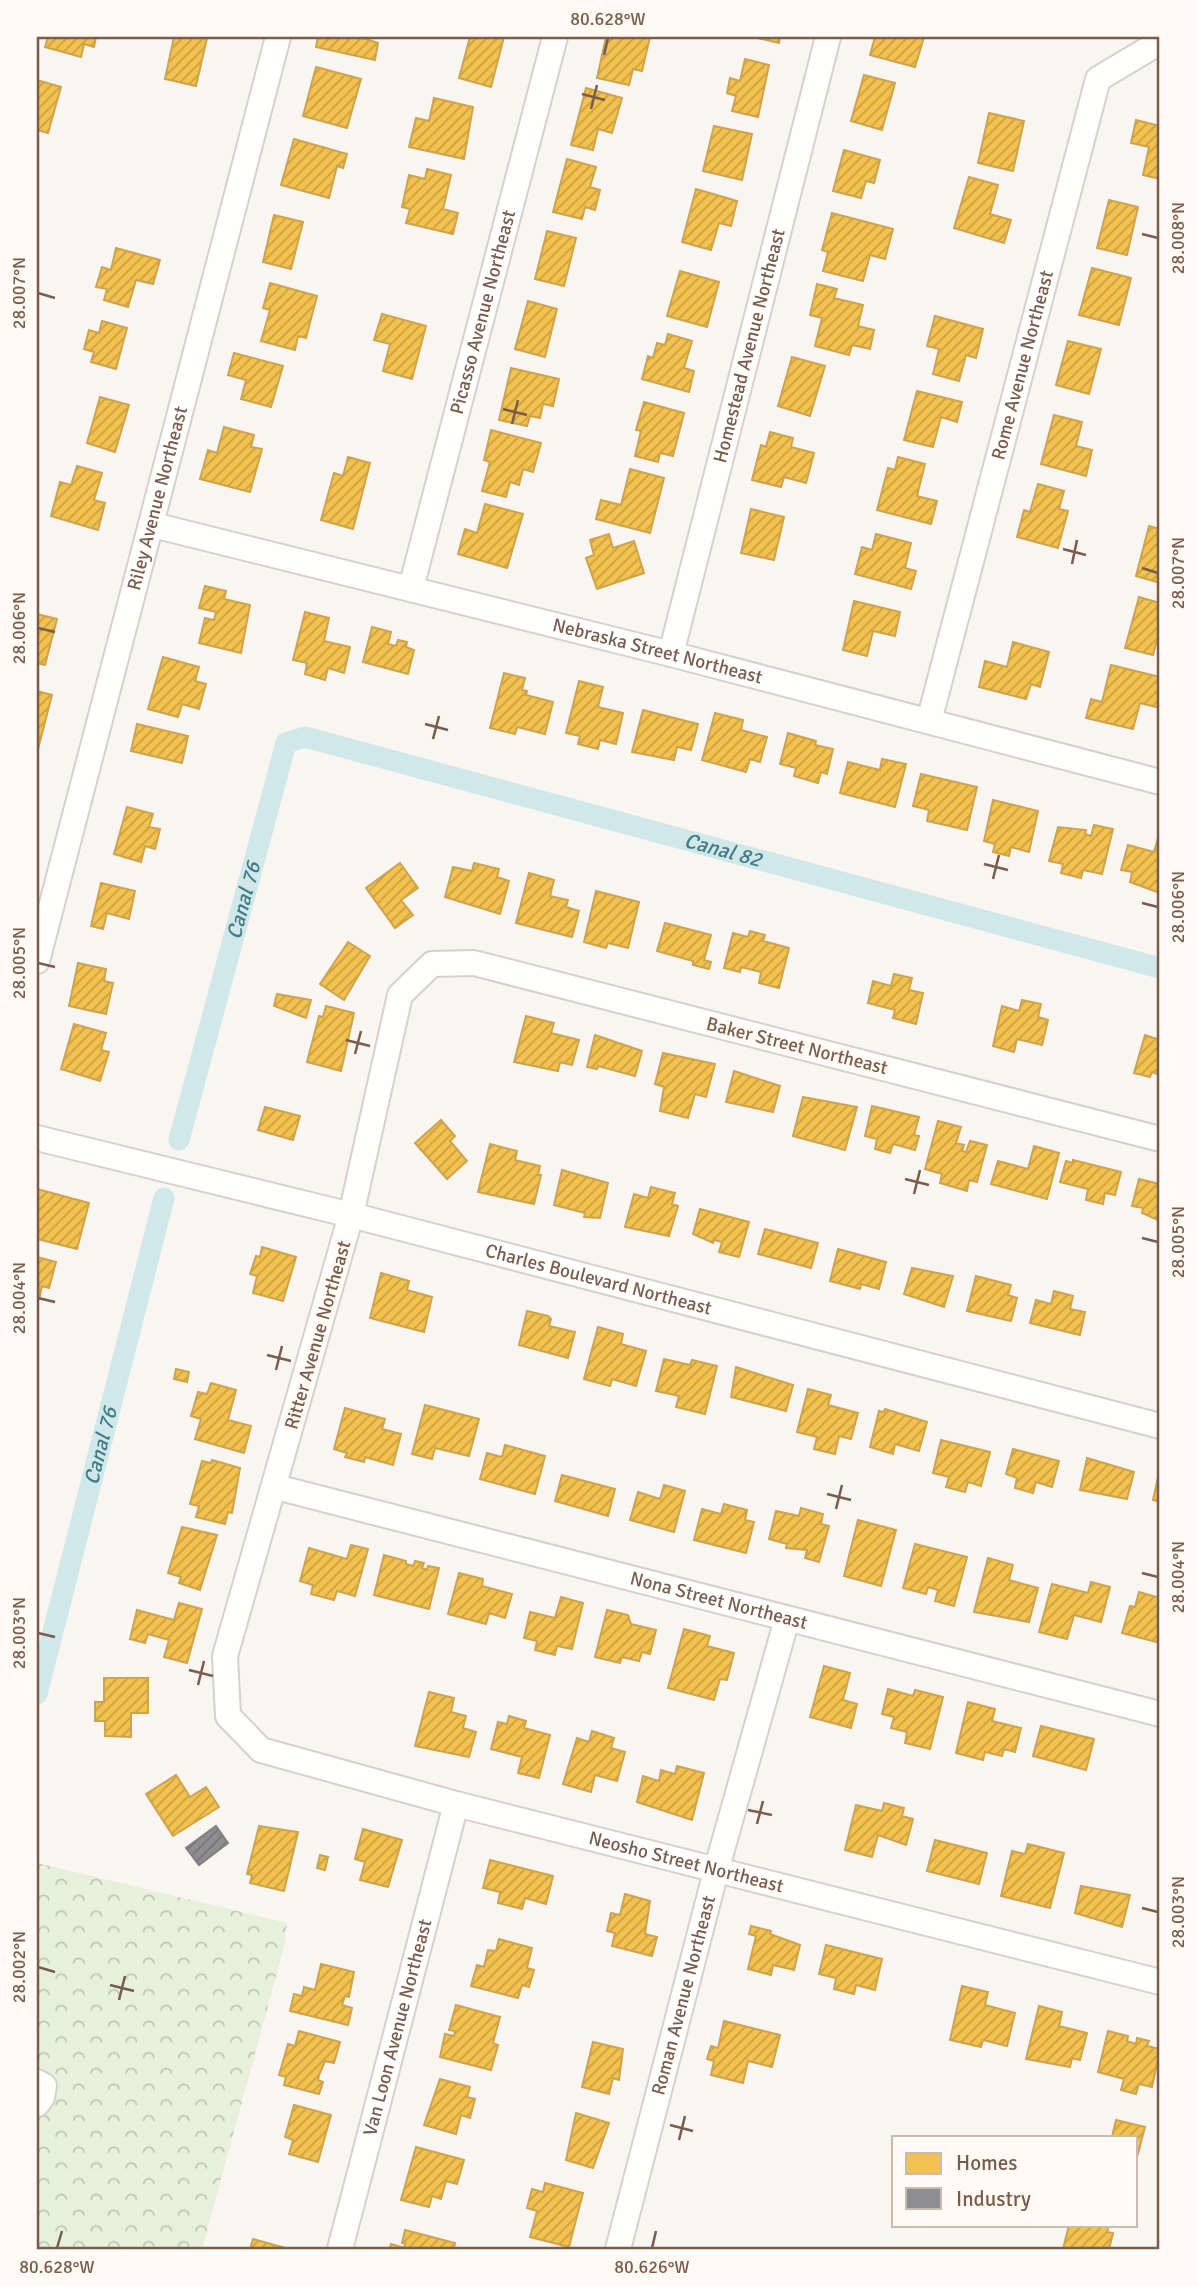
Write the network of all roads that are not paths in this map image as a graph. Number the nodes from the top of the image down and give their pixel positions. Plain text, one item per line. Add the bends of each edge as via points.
1 (278, 37) edge
2 (555, 37) edge
3 (828, 37) edge
4 (1160, 42) edge
5 (153, 525) junction
6 (411, 588) junction
7 (671, 654) junction
8 (929, 721) junction
9 (1160, 782) edge
10 (37, 961) edge
11 (432, 964) joint
12 (37, 1138) edge
13 (1160, 1139) edge
14 (351, 1215) junction
15 (1160, 1426) edge
16 (276, 1487) junction
17 (786, 1619) junction
18 (1160, 1714) edge
19 (228, 1716) joint
20 (456, 1804) junction
21 (716, 1871) junction
22 (1160, 1982) edge
23 (37, 2082) edge
24 (37, 2104) edge
25 (340, 2249) edge
26 (618, 2249) edge

1 - 5 street, Riley Avenue Northeast
2 - 6 street, Picasso Avenue Northeast
3 - 7 street, Homestead Avenue Northeast
4 - 8 street, Rome Avenue Northeast via 1098,79
5 - 6 street, Nebraska Street Northeast
5 - 10 street, Riley Avenue Northeast
6 - 7 street, Nebraska Street Northeast
7 - 8 street, Nebraska Street Northeast
8 - 9 street, Nebraska Street Northeast
11 - 13 street, Baker Street Northeast via 474,963
11 - 14 street, Ritter Avenue Northeast via 400,995
12 - 14 street, Charles Boulevard Northeast
14 - 15 street, Charles Boulevard Northeast
14 - 16 street, Ritter Avenue Northeast
16 - 17 street, Nona Street Northeast
16 - 19 street, Ritter Avenue Northeast via 226,1656
17 - 18 street, Nona Street Northeast
17 - 21 street, Roman Avenue Northeast
19 - 20 street, Neosho Street Northeast via 261,1750
20 - 21 street, Neosho Street Northeast
20 - 25 street, Van Loon Avenue Northeast
21 - 22 street, Neosho Street Northeast
21 - 26 street, Roman Avenue Northeast
23 - 24 street via 44,2086

